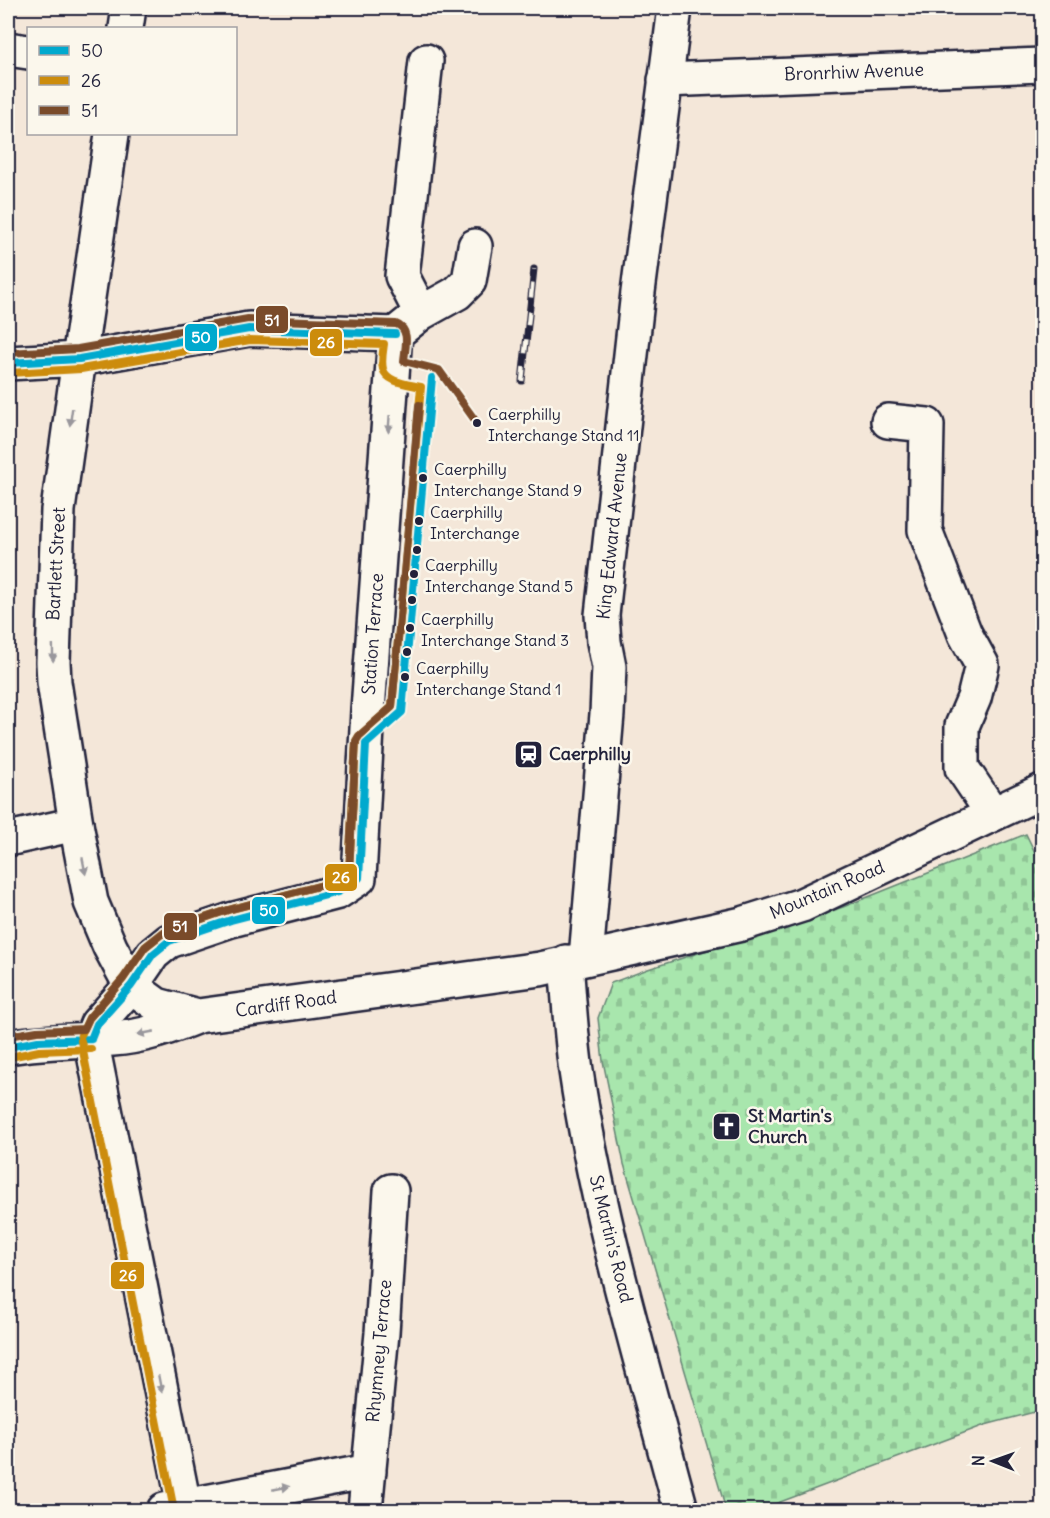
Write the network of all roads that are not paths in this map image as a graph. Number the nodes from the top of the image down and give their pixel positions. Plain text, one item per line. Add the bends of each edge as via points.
1 (129, 8) edge
2 (675, 8) edge
3 (126, 27) edge
4 (8, 49) edge
5 (27, 52) edge
6 (426, 61) dead end
7 (1042, 65) edge
8 (665, 80) junction
9 (112, 135) edge
10 (475, 246) dead end
11 (421, 313) junction
12 (395, 334) junction
13 (78, 359) junction
14 (8, 363) edge
15 (888, 421) dead end
16 (1042, 791) edge
17 (993, 814) junction
18 (76, 824) junction
19 (8, 839) edge
20 (576, 960) junction
21 (131, 986) junction
22 (198, 1016) junction
23 (91, 1039) junction
24 (8, 1047) edge
25 (391, 1191) dead end
26 (369, 1471) junction
27 (177, 1509) edge
28 (365, 1510) edge
29 (681, 1510) edge

1 - 3 street
2 - 8 street, King Edward Avenue
4 - 5 street
6 - 11 street via 402,276
7 - 8 street, Bronrhiw Avenue
8 - 20 street, King Edward Avenue via 602,615 609,667 607,714
9 - 13 street, Bartlett Street
10 - 11 street via 469,281 457,293
11 - 12 street
12 - 13 street via 249,329
12 -> 21 street, Station Terrace via 359,878 338,892 169,941 153,954
13 - 14 street
13 -> 18 street, Bartlett Street via 58,510 52,643 54,682
15 - 17 street via 927,425 925,530 964,634 982,665 962,726 962,768
16 - 17 street, Mountain Road
17 - 20 street, Mountain Road via 802,905 742,924
18 - 19 street
18 -> 21 street, Bartlett Street via 91,902
20 - 22 street, Cardiff Road via 540,969
20 - 29 street, St Martin's Road via 576,1070 592,1163
21 - 22 street via 157,1005
21 - 23 street, Station Terrace via 97,1024
22 -> 23 street, Cardiff Road via 164,1029 114,1039
23 - 24 street, Cardiff Road via 38,1041
23 -> 27 street
25 - 26 street, Rhymney Terrace
27 -> 26 street
26 - 28 street, Rhymney Terrace

